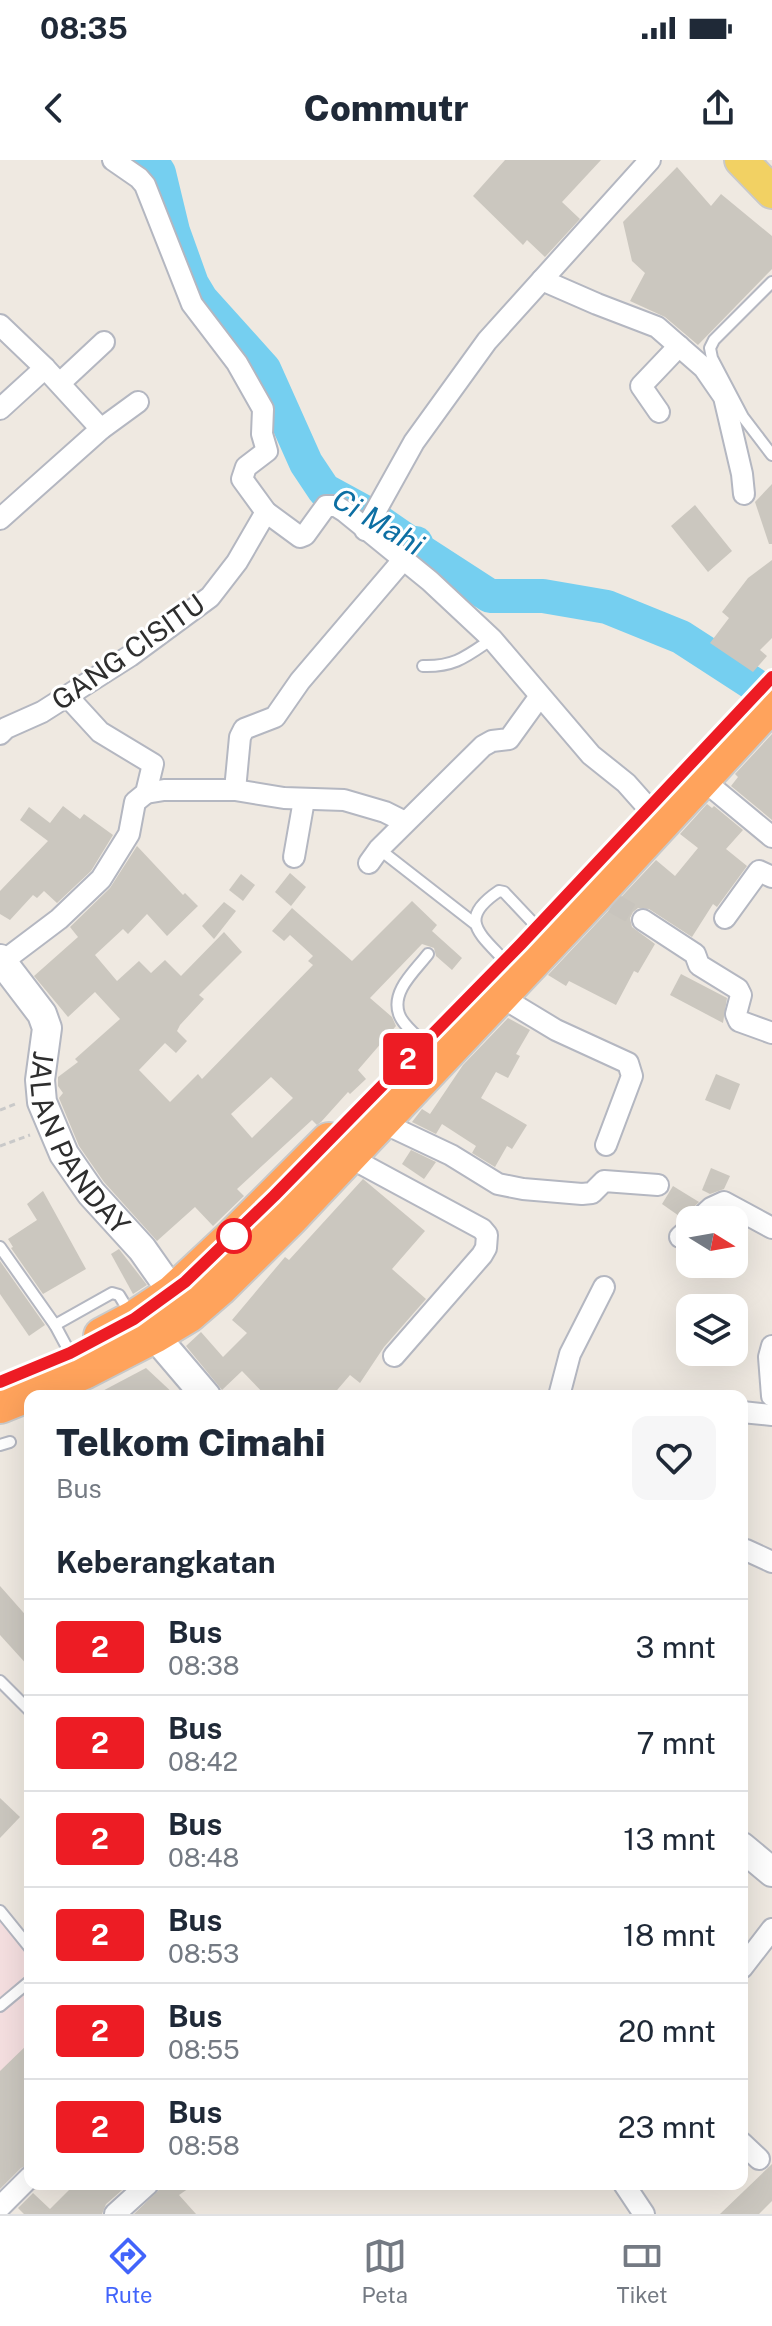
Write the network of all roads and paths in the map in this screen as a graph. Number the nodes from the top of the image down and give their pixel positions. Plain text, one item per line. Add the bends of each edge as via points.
1 (113, 160) edge
2 (650, 160) edge
3 (741, 160) edge
4 (772, 192) edge
5 (542, 280) junction
6 (772, 282) edge
7 (0, 325) edge
8 (104, 342) dead end
9 (679, 346) junction
10 (53, 375) junction
11 (138, 402) dead end
12 (0, 409) edge
13 (659, 412) dead end
14 (101, 429) junction
15 (772, 455) edge
16 (744, 494) dead end
17 (266, 512) junction
18 (0, 519) edge
19 (370, 521) junction
20 (403, 560) junction
21 (492, 639) junction
22 (423, 666) dead end
23 (765, 695) edge
24 (67, 696) junction
25 (540, 696) junction
26 (0, 734) edge
27 (702, 779) junction
28 (235, 790) junction
29 (140, 798) junction
30 (304, 800) junction
31 (650, 810) junction
32 (405, 822) junction
33 (772, 837) edge
34 (374, 856) joint
35 (294, 857) dead end
36 (772, 877) edge
37 (725, 918) dead end
38 (643, 920) tunnel mouth
39 (474, 923) junction
40 (537, 927) junction
41 (428, 954) dead end
42 (1, 960) edge
43 (501, 978) junction
44 (772, 1033) edge
45 (424, 1043) junction
46 (379, 1121) junction
47 (51, 1127) junction
48 (606, 1145) dead end
49 (0, 1146) edge
50 (347, 1156) junction
51 (658, 1185) dead end
52 (748, 1215) edge
53 (772, 1228) edge
54 (0, 1247) edge
55 (604, 1287) dead end
56 (181, 1304) junction
57 (143, 1323) junction
58 (62, 1339) junction
59 (772, 1346) edge
60 (394, 1356) dead end
61 (0, 1382) edge
62 (37, 1390) edge
63 (201, 1390) edge
64 (561, 1390) edge
65 (24, 1395) edge
66 (772, 1396) edge
67 (0, 1405) edge
68 (748, 1413) edge
69 (772, 1415) edge
70 (748, 1551) edge
71 (772, 1562) edge
72 (0, 1681) edge
73 (24, 1705) edge
74 (0, 1911) edge
75 (772, 1929) edge
76 (24, 1941) edge
77 (748, 1960) edge
78 (24, 1986) edge
79 (0, 2006) edge
80 (748, 2149) edge
81 (763, 2163) dead end
82 (24, 2183) edge
83 (141, 2190) edge
84 (628, 2190) edge
85 (0, 2207) edge
86 (115, 2214) edge
87 (644, 2214) edge

1 - 17 street via 145,185 192,304 237,363 263,409 267,451 246,467 242,479
2 - 5 street
3 - 4 main road
5 - 9 street via 657,327
5 - 19 street via 444,398 399,465
6 - 15 lane via 710,348 743,417
7 - 10 street
8 - 10 street
9 - 13 street via 641,386
9 - 16 street via 704,368 724,397
10 - 12 street
10 - 14 street
11 - 14 street
14 - 18 street
17 - 19 street via 298,537 326,506
17 - 24 street, GANG CISITU via 210,597
19 - 20 street
20 - 21 street
20 - 28 street via 275,717 244,729
21 - 22 lane via 454,663
21 - 25 street
23 - 27 highway
23 - 31 highway
24 - 26 street, GANG CISITU
24 - 29 street via 100,732 153,764
25 - 31 street via 591,755
25 - 32 street via 509,739 483,746
27 - 33 street
27 - 43 highway via 605,898
28 - 29 street via 164,790
28 - 30 street
29 - 42 street via 129,834 101,879 59,919
30 - 32 street via 344,800
30 - 35 street
31 - 40 highway
32 - 34 street
34 - 39 lane
36 - 37 street via 759,871
38 - 44 street via 738,989 739,1021
39 - 40 lane via 499,891
39 - 43 lane
40 - 43 highway
41 - 45 lane via 397,1002 399,1016
42 - 47 street, JALAN PANDAY via 47,1028 40,1080
43 - 45 highway
43 - 46 highway
43 - 48 street via 556,1030 628,1063 632,1076
45 - 56 highway via 274,1196
46 - 50 highway
46 - 51 street via 498,1184 582,1194 592,1193 604,1181
47 - 49 path
47 - 56 street, JALAN PANDAY via 91,1193 142,1249
50 - 56 highway via 290,1218
50 - 60 street via 487,1235 482,1255
52 - 53 street
54 - 58 lane
55 - 64 street via 570,1354
56 - 57 highway
57 - 58 highway
57 - 62 highway via 84,1371
57 - 63 street
58 - 61 highway
59 - 66 street
65 - 67 highway
68 - 69 street
70 - 71 street
72 - 73 lane
74 - 76 lane
75 - 77 street
78 - 79 lane
80 - 81 street
82 - 85 street
83 - 86 street
84 - 87 street

